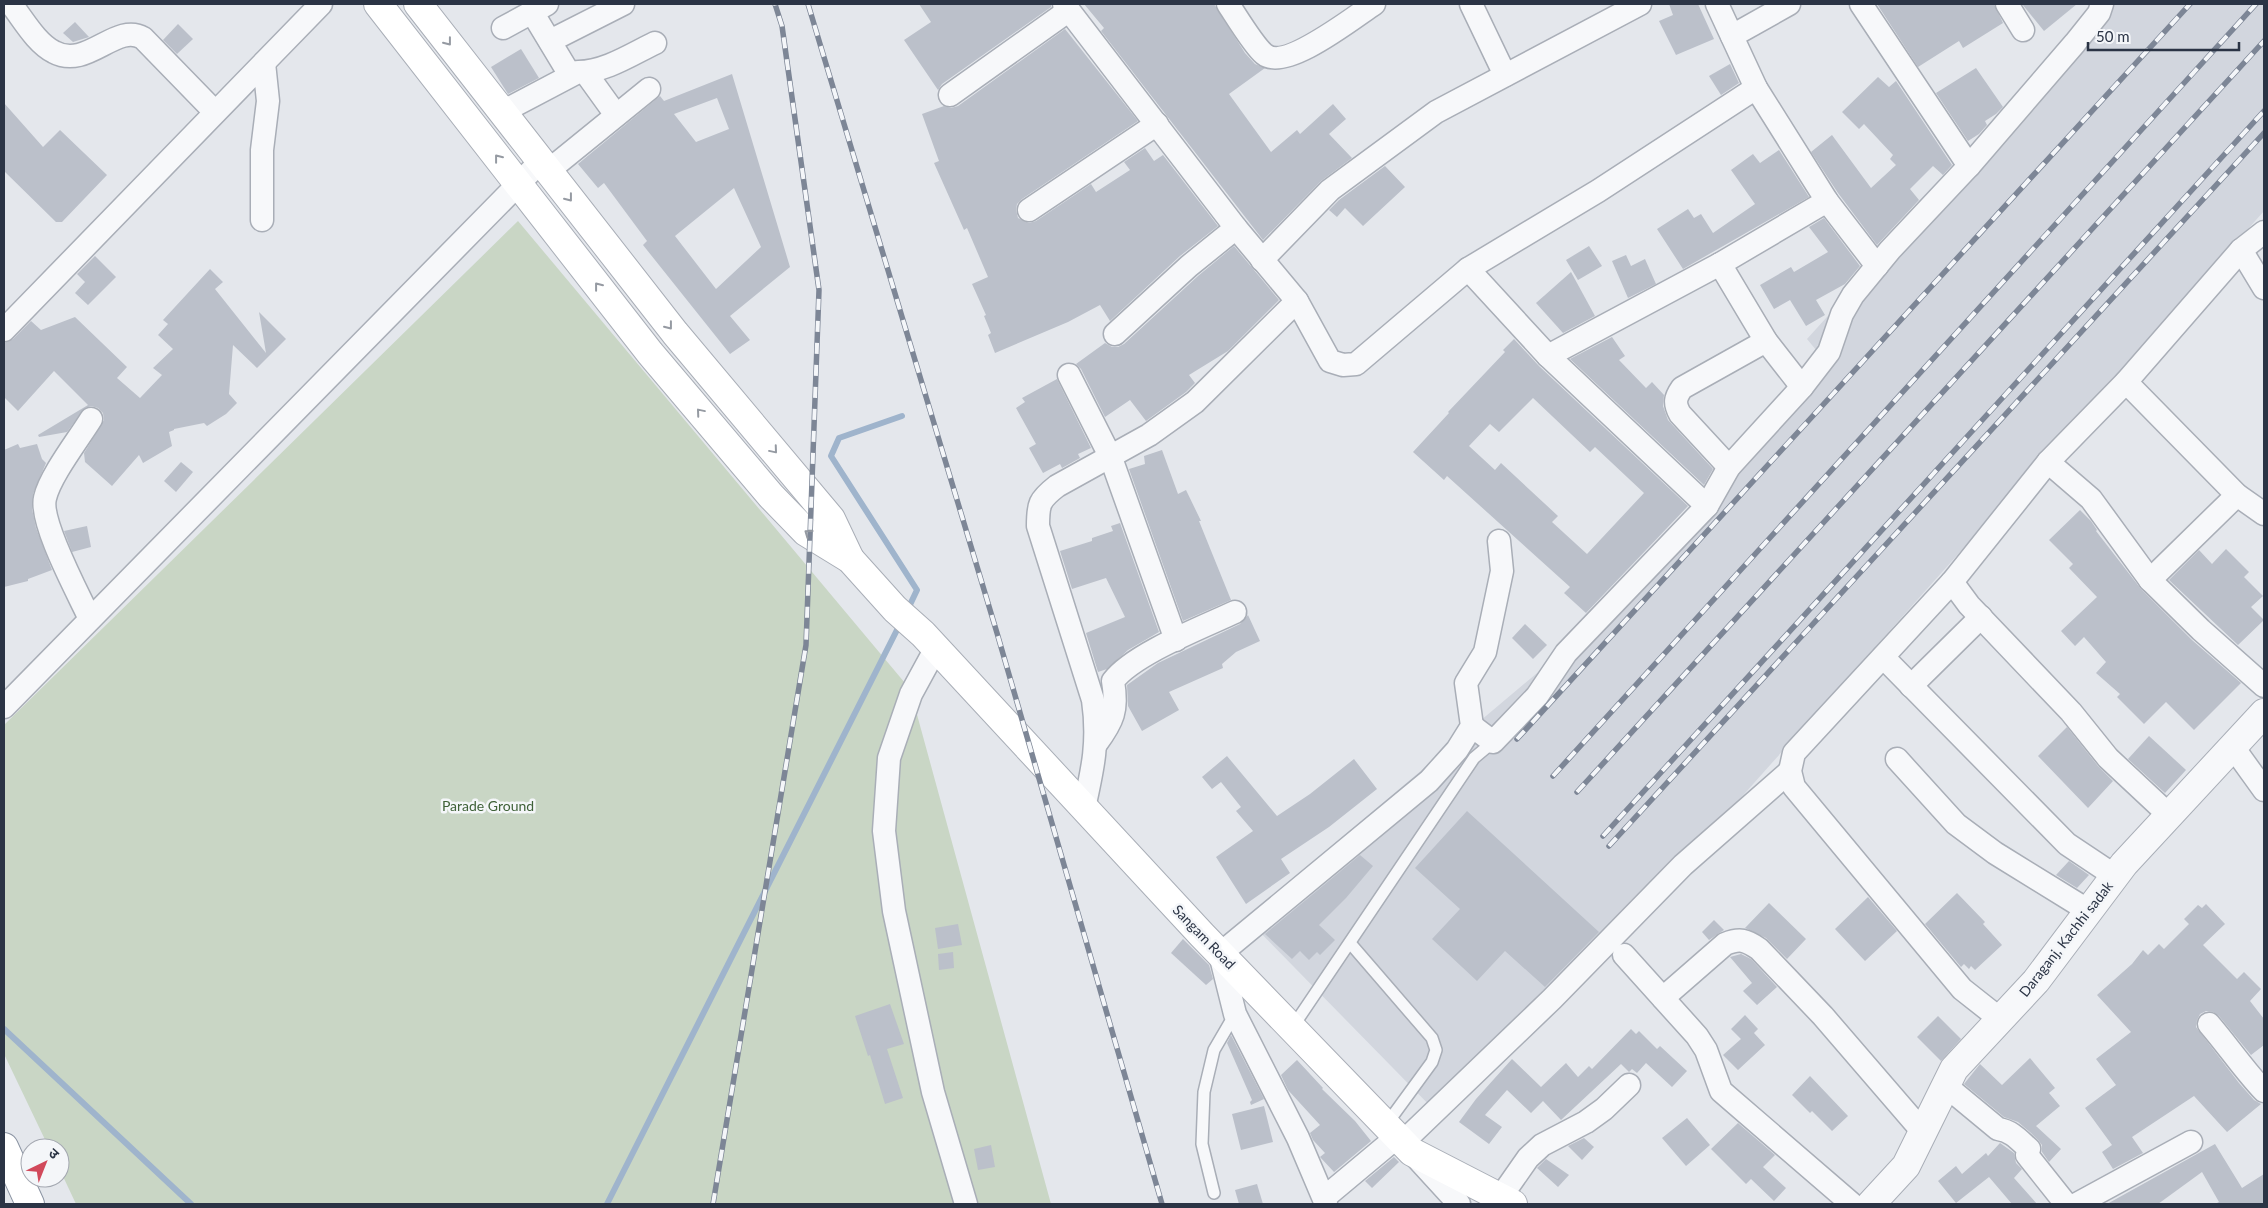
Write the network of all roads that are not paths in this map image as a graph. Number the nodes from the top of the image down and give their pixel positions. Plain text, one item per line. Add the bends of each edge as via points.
1 (11, 4) edge
2 (321, 4) edge
3 (378, 4) edge
4 (418, 4) edge
5 (623, 4) edge
6 (1228, 4) edge
7 (1374, 4) edge
8 (1470, 4) edge
9 (1640, 4) edge
10 (1717, 4) edge
11 (1789, 4) edge
12 (1861, 4) edge
13 (2006, 4) edge
14 (2102, 4) edge
15 (543, 6) edge
16 (1066, 7) edge
17 (503, 28) dead end
18 (2022, 30) dead end
19 (1732, 36) junction
20 (550, 41) junction
21 (655, 43) dead end
22 (264, 63) junction
23 (578, 74) junction
24 (1506, 75) junction
25 (1756, 88) junction
26 (649, 89) dead end
27 (950, 95) dead end
28 (216, 112) junction
29 (502, 112) junction
30 (616, 115) junction
31 (1157, 124) junction
32 (544, 166) junction
33 (1969, 166) junction
34 (518, 184) junction
35 (1827, 201) junction
36 (1030, 210) dead end
37 (262, 220) dead end
38 (1236, 228) junction
39 (2264, 232) edge
40 (2241, 250) junction
41 (1262, 260) junction
42 (1720, 264) junction
43 (1877, 266) junction
44 (1468, 270) junction
45 (2264, 288) edge
46 (1297, 301) junction
47 (4, 330) edge
48 (1115, 334) dead end
49 (1766, 341) junction
50 (1548, 356) junction
51 (1069, 375) dead end
52 (2126, 382) junction
53 (1802, 386) junction
54 (91, 419) dead end
55 (1111, 458) junction
56 (2048, 462) junction
57 (1730, 466) junction
58 (2237, 494) junction
59 (1707, 506) junction
60 (2264, 514) edge
61 (1499, 541) dead end
62 (850, 559) junction
63 (2150, 580) junction
64 (1952, 582) junction
65 (1236, 612) dead end
66 (1981, 618) junction
67 (90, 619) junction
68 (1176, 640) junction
69 (929, 641) junction
70 (1883, 657) junction
71 (1911, 686) junction
72 (2264, 686) edge
73 (4, 707) edge
74 (2264, 713) edge
75 (1472, 726) junction
76 (1494, 742) junction
77 (1096, 745) junction
78 (2233, 747) junction
79 (1897, 759) dead end
80 (1790, 772) junction
81 (2264, 790) edge
82 (1084, 808) junction
83 (2170, 815) junction
84 (2115, 876) junction
85 (2089, 911) junction
86 (1350, 943) junction
87 (1220, 954) junction
88 (1624, 955) dead end
89 (1662, 998) junction
90 (1235, 1014) junction
91 (2000, 1019) junction
92 (2209, 1024) dead end
93 (1292, 1028) junction
94 (1629, 1086) dead end
95 (1946, 1086) junction
96 (2264, 1091) edge
97 (1923, 1132) junction
98 (1399, 1139) junction
99 (2191, 1142) dead end
100 (4, 1147) edge
101 (1214, 1192) dead end
102 (1325, 1201) edge
103 (1507, 1201) edge
104 (30, 1204) edge
105 (966, 1204) edge
106 (1460, 1204) edge
107 (1852, 1204) edge
108 (1871, 1204) edge
109 (2066, 1204) edge
110 (2077, 1204) edge

1 - 28 street via 39,39 53,52 67,57 82,55 126,35 143,38
2 - 22 street
34 -> 3 main road
4 -> 29 main road
5 - 20 street
6 - 7 street via 1264,54 1273,59 1291,56 1304,49
8 - 24 street
9 - 24 street
10 - 19 street
11 - 19 street
12 - 33 street
13 - 18 street
14 - 33 street via 2099,13 2075,43
15 - 17 street
15 - 20 street
16 - 27 street
16 - 31 street
19 - 25 street
20 - 23 street
21 - 23 street via 612,64
22 - 28 street
22 - 37 street via 268,101 262,150
23 - 29 street
23 - 30 street
24 - 41 street via 1436,112 1330,190
25 - 35 street
25 - 44 street via 1598,191
26 - 30 street
28 - 47 street
29 - 32 main road
30 - 32 street
31 - 36 street
31 - 38 street
32 - 34 street
32 -> 62 main road via 675,333 831,519
33 - 43 street
62 -> 34 main road via 806,532 771,496 650,353
34 - 67 street
35 - 42 street
35 - 43 street
38 - 41 street
38 - 48 street
39 - 40 street
40 - 45 street
40 - 52 street
41 - 46 street
42 - 49 street
42 - 50 street
43 - 53 street via 1853,295 1842,314 1829,352
44 - 46 street via 1356,364 1330,361
44 - 50 street
46 - 55 street via 1195,402
49 - 53 street
49 - 57 street via 1682,388 1676,396 1675,405 1680,414
50 - 59 street
51 - 55 street
52 - 56 street
52 - 58 street
53 - 57 street
54 - 67 street via 44,499 58,550
55 - 68 street
55 - 77 street via 1057,486 1044,496 1038,506 1038,526 1093,700
56 - 63 street via 2091,499
56 - 64 street
57 - 59 street
58 - 60 street
58 - 63 street
59 - 76 street via 1566,653 1537,696
61 - 75 street via 1502,571 1485,652 1466,683
62 - 69 main road, Sangam Road
63 - 72 street
64 - 66 street
64 - 70 street
65 - 68 street
66 - 71 street
66 - 83 street via 2071,712 2108,758
67 - 73 street
68 - 77 street via 1120,671 1113,681 1116,702 1112,718
69 - 82 main road, Sangam Road
69 - 105 street via 889,758 884,831 894,911 933,1092
70 - 71 street
70 - 80 street via 1794,753
71 - 84 street via 2067,844
74 - 78 street, Daraganj, Kachhi sadak
75 - 76 street
75 - 87 street via 1457,750 1429,781
76 - 86 lane via 1474,758
77 - 82 street
78 - 81 street
78 - 83 street, Daraganj, Kachhi sadak
79 - 85 street via 1956,824 1995,853
80 - 91 street via 1794,788 1962,989
80 - 98 street via 1683,865 1552,999
82 - 87 main road, Sangam Road
83 - 84 street, Daraganj, Kachhi sadak
84 - 85 street, Daraganj, Kachhi sadak
85 - 91 street, Daraganj, Kachhi sadak via 2036,981
86 - 93 lane
86 - 98 lane via 1432,1038 1436,1050
87 - 90 street
87 - 93 main road, Sangam Road
88 - 89 street
89 - 97 street via 1725,944 1737,939 1747,941 1759,948 1823,1016
89 - 107 street via 1706,1050 1721,1091
90 - 101 lane via 1214,1050 1204,1092 1202,1144
90 - 102 street via 1298,1138
91 - 95 street, Daraganj, Kachhi sadak via 1954,1069
92 - 96 street
93 - 98 main road, Sangam Road
94 - 103 street via 1586,1122 1542,1145 1528,1158
95 - 97 street, Daraganj, Kachhi sadak
95 - 109 street via 1998,1129 2009,1130 2022,1142 2029,1149 2027,1156
97 - 108 street, Daraganj, Kachhi sadak via 1906,1166
98 - 102 street
98 - 103 main road, Sangam Road
98 - 106 street
99 - 110 street
100 - 104 main road

